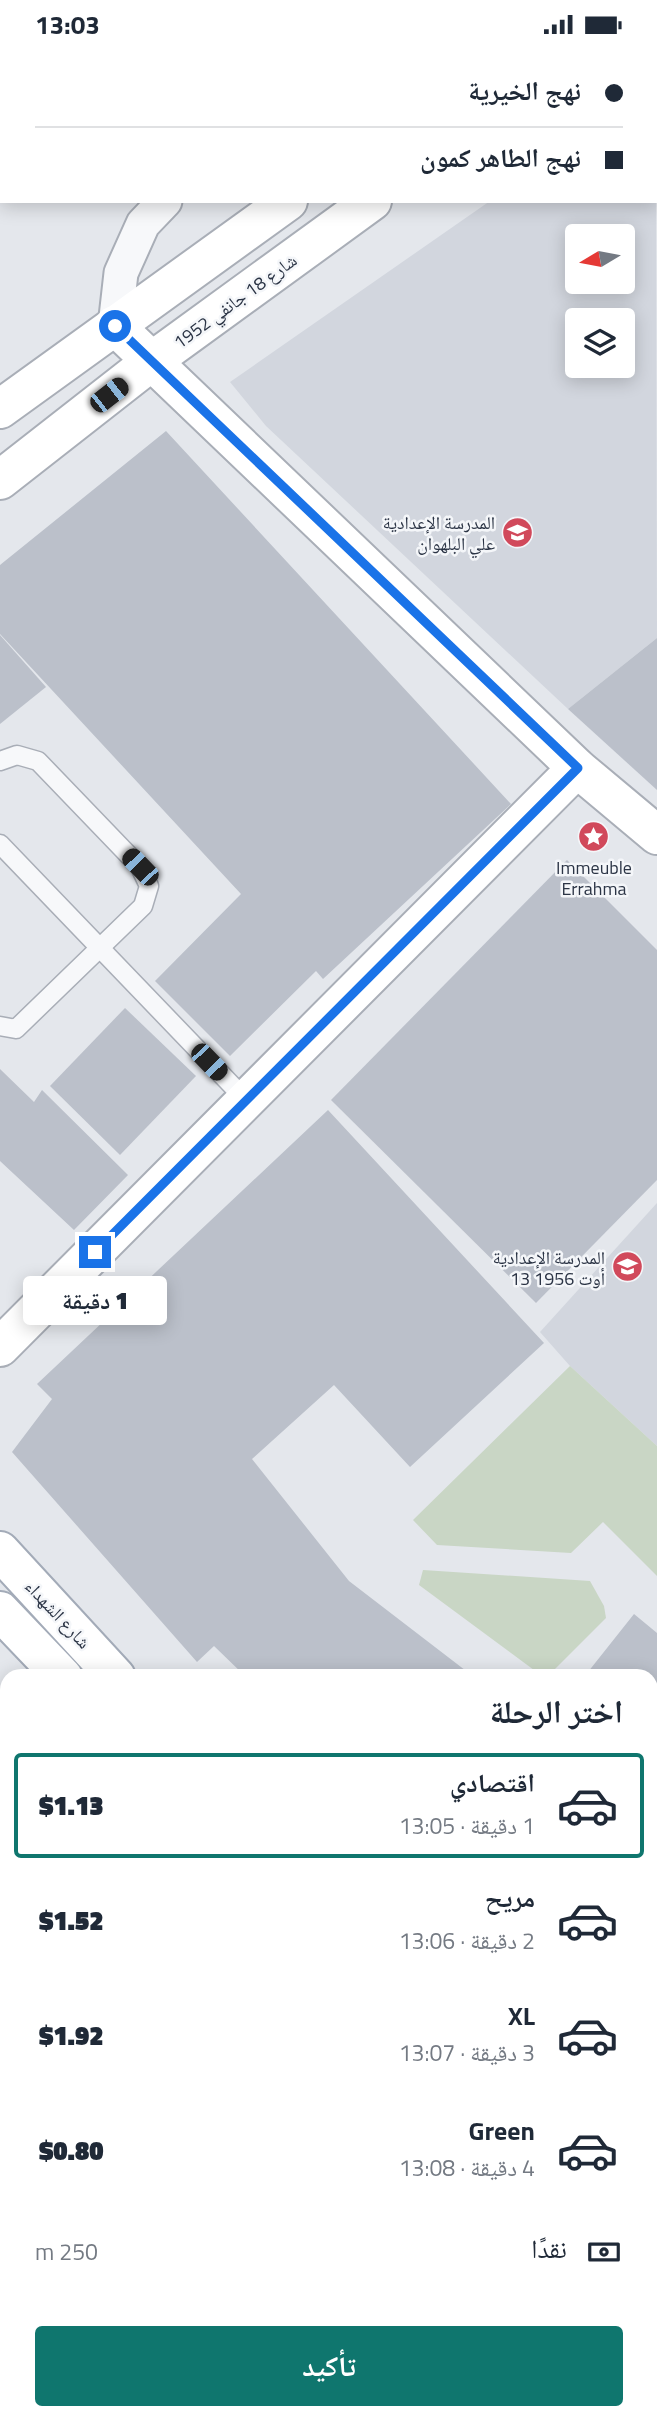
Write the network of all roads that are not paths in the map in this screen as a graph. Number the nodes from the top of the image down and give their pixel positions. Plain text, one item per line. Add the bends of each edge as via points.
1 (162, 203) edge
2 (285, 203) edge
3 (369, 203) edge
4 (115, 326) junction
5 (152, 361) junction
6 (0, 409) edge
7 (0, 480) edge
8 (0, 761) edge
9 (578, 768) junction
10 (657, 835) edge
11 (0, 843) edge
12 (99, 947) junction
13 (0, 1026) edge
14 (246, 1100) junction
15 (0, 1347) edge
16 (0, 1551) edge
17 (0, 1611) edge
18 (55, 1669) edge
19 (109, 1669) edge

1 - 4 street via 143,224 121,273
2 - 4 street
3 - 5 street, شارع 18 جانفي 1952
4 - 5 street
4 - 6 street
5 - 7 street, شارع 18 جانفي 1952
5 - 9 street
8 - 12 lane via 17,755 37,761 140,867 149,886 143,906
9 - 10 street
9 - 14 street
11 - 12 lane
12 - 13 lane via 16,1029
12 - 14 lane
14 - 15 street
16 - 19 street, شارع الشهداء
17 - 18 street

